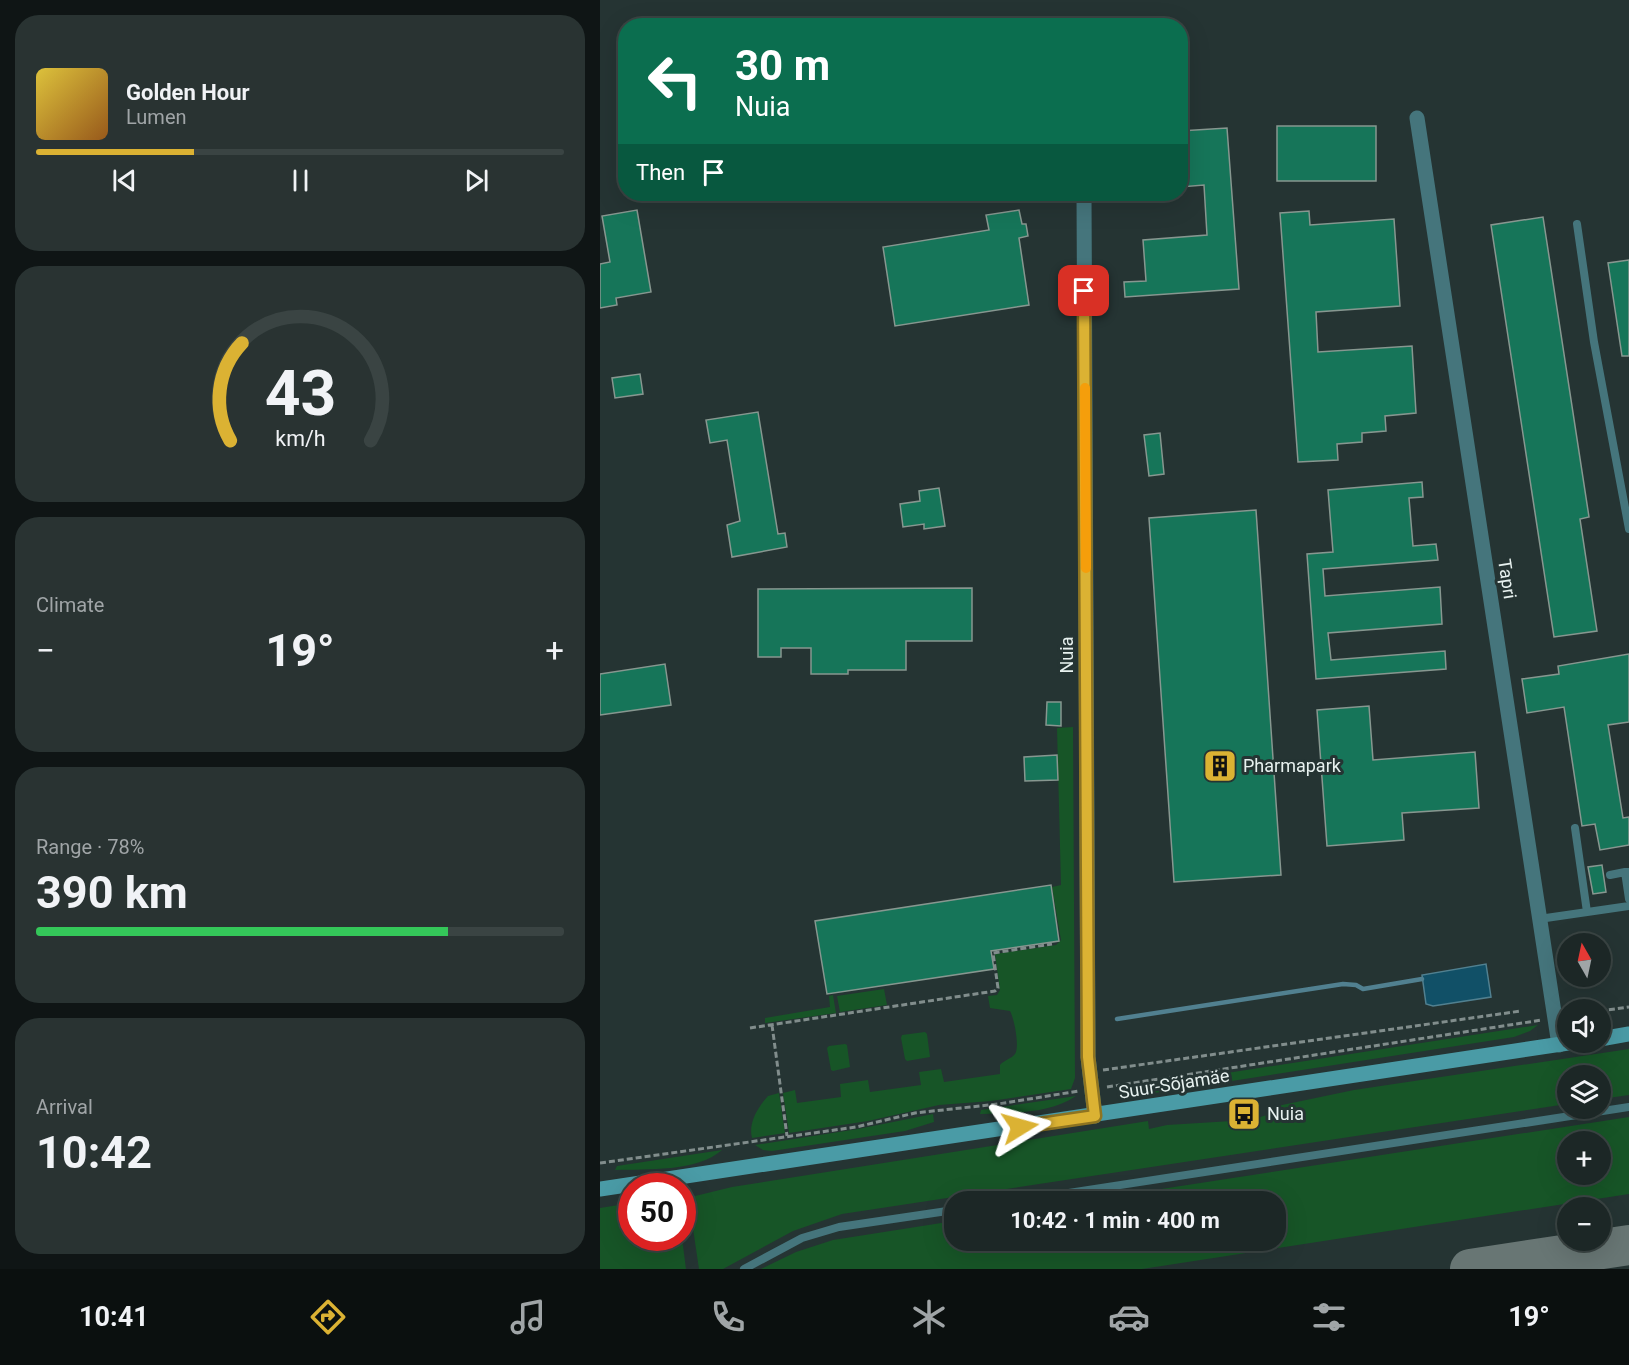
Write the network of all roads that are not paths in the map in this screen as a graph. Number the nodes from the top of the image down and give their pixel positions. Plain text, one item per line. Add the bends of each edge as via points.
1 (1417, 118) dead end
2 (1084, 201) edge
3 (1577, 224) dead end
4 (1629, 529) edge
5 (1575, 828) dead end
6 (1627, 872) edge
7 (1610, 875) dead end
8 (1629, 899) edge
9 (1629, 906) edge
10 (1587, 912) junction
11 (1539, 919) junction
12 (1557, 1032) edge
13 (1629, 1034) edge
14 (1611, 1037) edge
15 (1557, 1045) edge
16 (1629, 1107) edge
17 (1095, 1116) junction
18 (600, 1189) edge
19 (1081, 1191) edge
20 (944, 1211) edge
21 (744, 1269) edge

1 - 11 street, Tapri
2 - 17 street, Nuia via 1090,1072
3 - 4 lane via 1596,354
5 - 10 lane
6 - 7 lane
6 - 8 lane
9 - 10 lane
10 - 11 lane
11 - 12 street, Tapri
13 - 14 main road
15 - 17 main road, Suur-Sõjamäe
16 - 19 lane
17 - 18 main road, Suur-Sõjamäe
20 - 21 lane via 839,1227 802,1238

